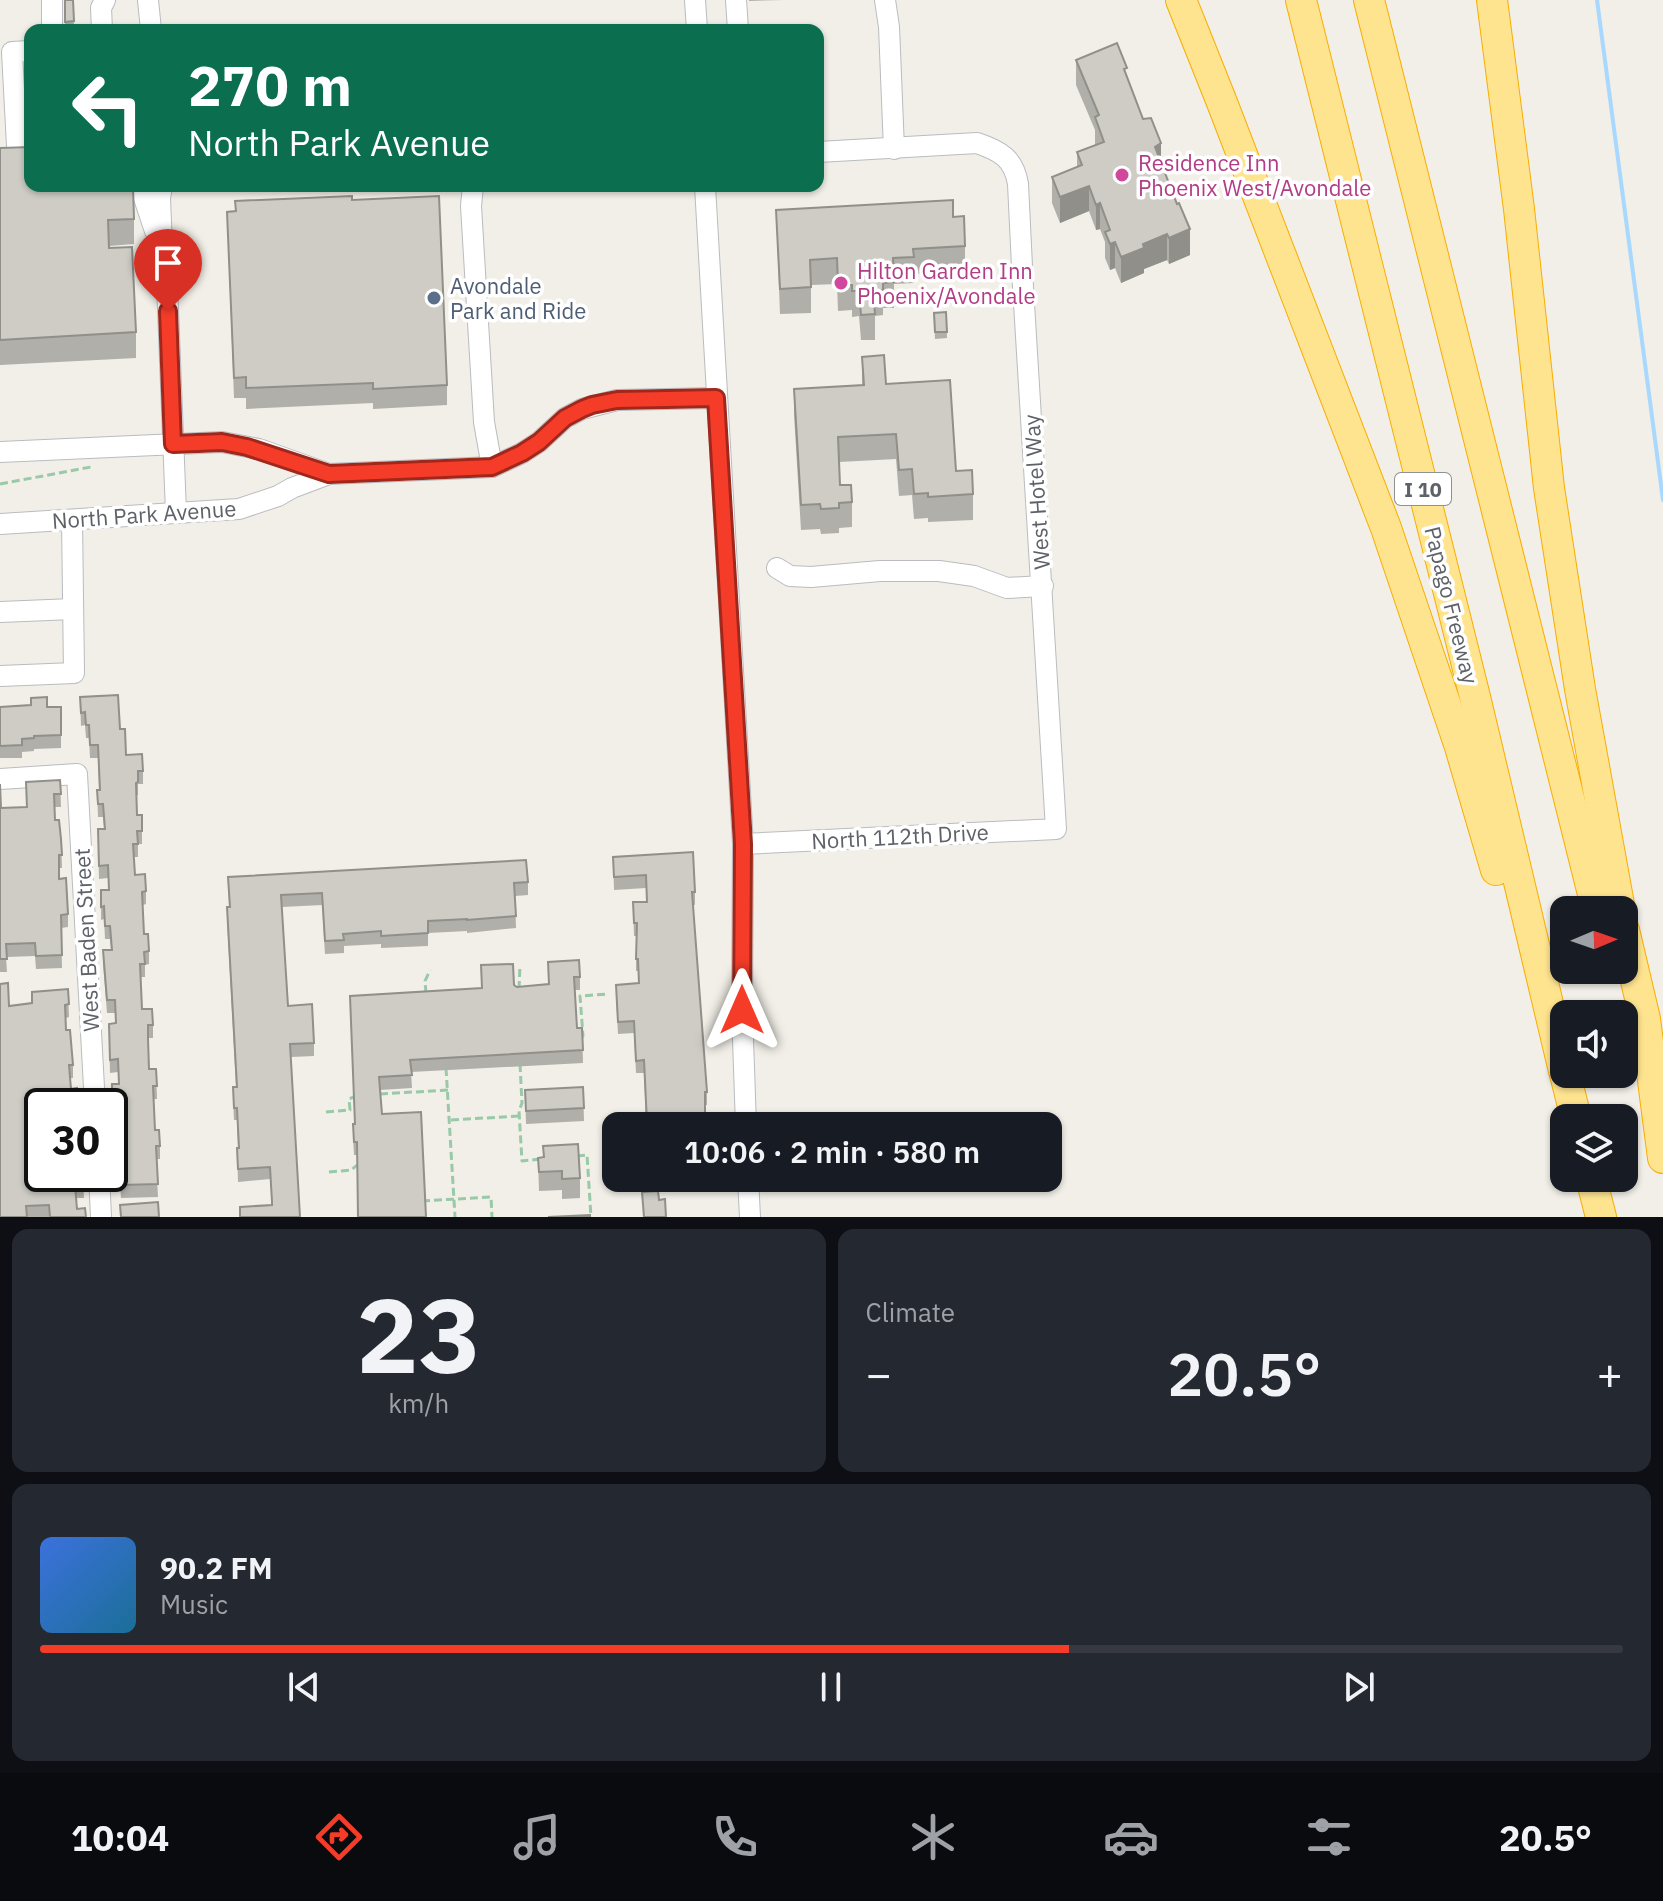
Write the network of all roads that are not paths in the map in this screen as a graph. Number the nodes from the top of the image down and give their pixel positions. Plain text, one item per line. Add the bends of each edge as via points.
1 (52, 0) edge
2 (141, 0) edge
3 (148, 0) edge
4 (695, 0) edge
5 (736, 0) edge
6 (885, 0) edge
7 (1181, 0) edge
8 (1301, 0) edge
9 (1369, 0) edge
10 (1492, 0) edge
11 (100, 3) edge
12 (52, 24) edge
13 (102, 24) edge
14 (139, 24) edge
15 (150, 24) edge
16 (697, 24) edge
17 (738, 24) edge
18 (21, 51) edge
19 (16, 146) edge
20 (894, 149) junction
21 (824, 152) edge
22 (142, 192) edge
23 (161, 192) edge
24 (472, 192) edge
25 (705, 192) edge
26 (162, 246) junction
27 (716, 398) junction
28 (173, 444) junction
29 (0, 452) edge
30 (492, 467) junction
31 (329, 474) junction
32 (176, 512) junction
33 (72, 520) junction
34 (0, 524) edge
35 (777, 568) dead end
36 (1043, 586) junction
37 (73, 609) junction
38 (0, 612) edge
39 (0, 676) edge
40 (0, 779) edge
41 (1056, 829) joint
42 (743, 844) junction
43 (1593, 896) edge
44 (1617, 896) edge
45 (1541, 979) junction
46 (1637, 984) edge
47 (1550, 1015) edge
48 (1638, 1071) edge
49 (94, 1088) edge
50 (746, 1112) edge
51 (1663, 1158) edge
52 (1663, 1171) edge
53 (100, 1192) edge
54 (749, 1192) edge
55 (1595, 1192) edge
56 (101, 1217) edge
57 (750, 1217) edge
58 (1601, 1217) edge

1 - 12 street
2 - 14 street
3 - 15 street
4 - 16 street
5 - 17 street
6 - 20 street
7 - 45 highway via 1386,528 1504,895
8 - 45 highway, Papago Freeway / I 10
9 - 43 highway
10 - 44 highway via 1549,488
11 - 13 street
18 - 19 street
20 - 21 street
20 - 36 street, West Hotel Way via 977,143 1007,158 1016,169
22 - 26 street
23 - 26 street
24 - 30 street via 484,422
25 - 27 street
26 - 28 street
27 - 30 street, North Park Avenue via 592,405
27 - 42 street
28 - 29 street, North Park Avenue
28 - 31 street, North Park Avenue via 222,442
28 - 32 street
30 - 31 street, North Park Avenue
31 - 32 street, North Park Avenue via 239,509
32 - 33 street, North Park Avenue
33 - 34 street, North Park Avenue
33 - 37 street
35 - 36 street via 790,576 811,577 939,571 1007,588
36 - 41 street, West Hotel Way
37 - 38 street
37 - 39 street via 74,673
40 - 49 street, West Baden Street via 77,774
41 - 42 street, North 112th Drive
42 - 50 street
45 - 47 highway, Papago Freeway / I 10
46 - 51 highway
48 - 52 highway
53 - 56 street
54 - 57 street
55 - 58 highway

